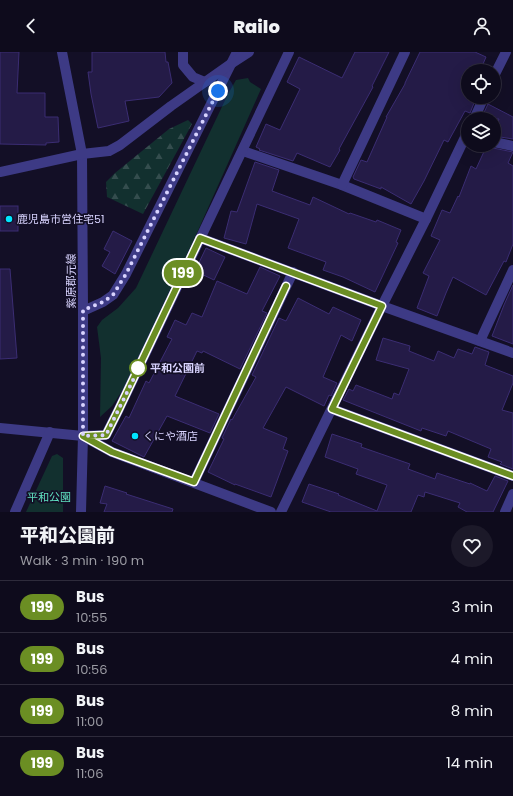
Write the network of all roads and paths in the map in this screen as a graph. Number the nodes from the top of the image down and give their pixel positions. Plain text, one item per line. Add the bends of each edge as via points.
1 (62, 52) edge
2 (183, 52) edge
3 (237, 52) edge
4 (250, 52) edge
5 (289, 52) edge
6 (405, 52) edge
7 (506, 52) edge
8 (232, 63) junction
9 (500, 64) edge
10 (205, 82) junction
11 (501, 143) edge
12 (513, 146) edge
13 (461, 147) edge
14 (243, 151) junction
15 (82, 154) junction
16 (0, 172) edge
17 (342, 185) junction
18 (426, 219) junction
19 (200, 238) junction
20 (513, 270) edge
21 (292, 272) junction
22 (382, 306) junction
23 (83, 310) junction
24 (480, 341) junction
25 (513, 353) edge
26 (332, 409) junction
27 (0, 428) edge
28 (50, 432) junction
29 (83, 436) junction
30 (513, 476) edge
31 (194, 482) junction
32 (513, 494) edge
33 (14, 512) edge
34 (80, 512) edge
35 (271, 512) edge
36 (281, 512) edge
37 (505, 512) edge

1 - 15 street, 紫原郡元線
2 - 10 street via 183,66 193,77
3 - 8 street
4 - 8 street
5 - 14 street
6 - 17 street
7 - 9 street
8 - 10 street
8 - 23 street via 126,274 113,295
10 - 15 street via 120,145 109,151
11 - 12 street
13 - 18 street
14 - 17 street
14 - 19 street
15 - 16 street
15 - 23 street, 紫原郡元線
17 - 18 street
18 - 22 street
19 - 21 street
19 - 29 street via 106,435
20 - 24 street
21 - 22 street
21 - 31 street
22 - 24 street
22 - 26 street
23 - 29 street, 紫原郡元線
24 - 25 street
26 - 30 street
26 - 36 street
27 - 28 street
28 - 29 street
28 - 33 street
29 - 31 street via 112,452
29 - 34 street, 紫原郡元線
31 - 35 street
32 - 37 street

